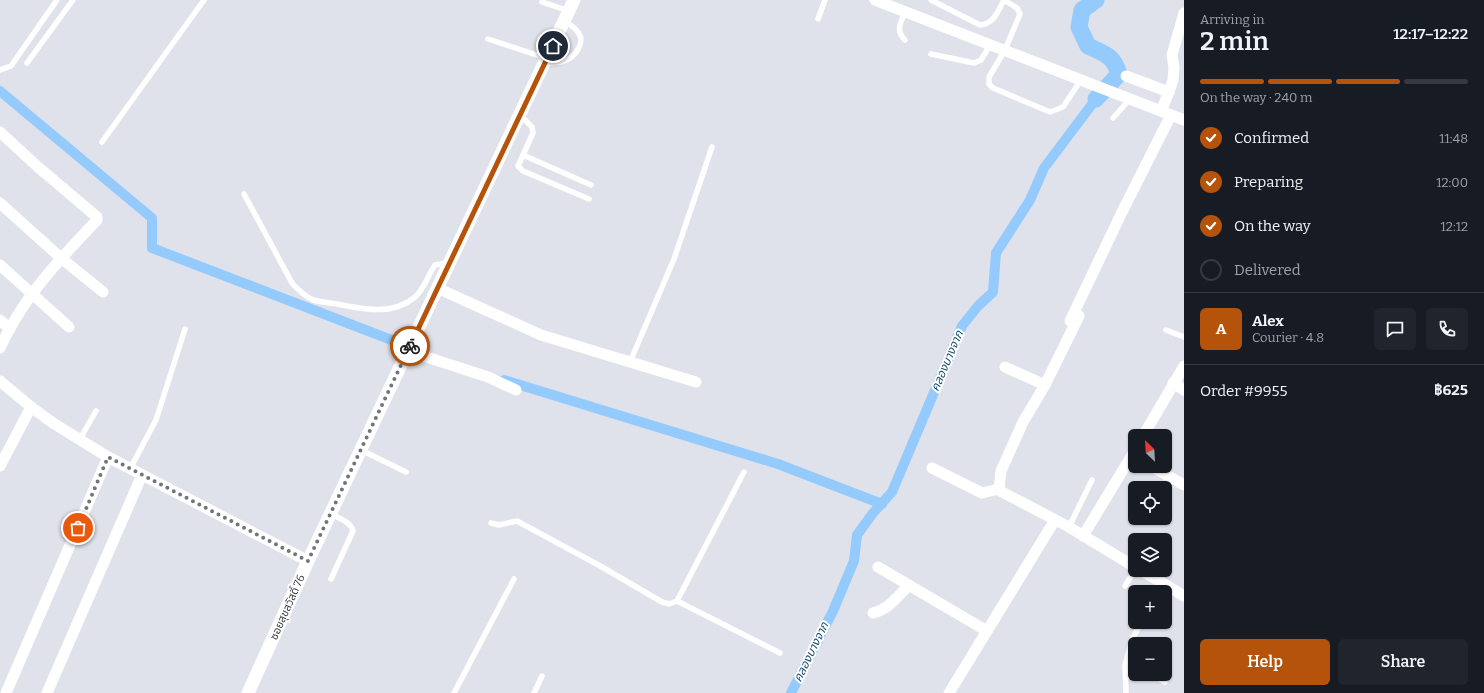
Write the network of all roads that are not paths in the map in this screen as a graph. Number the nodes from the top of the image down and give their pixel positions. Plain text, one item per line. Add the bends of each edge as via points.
1 (57, 0) edge
2 (73, 0) edge
3 (204, 0) edge
4 (824, 0) edge
5 (875, 0) edge
6 (931, 0) edge
7 (1004, 0) edge
8 (542, 2) dead end
9 (569, 10) edge
10 (904, 12) junction
11 (1184, 13) edge
12 (818, 19) dead end
13 (488, 39) dead end
14 (905, 40) dead end
15 (990, 45) junction
16 (1005, 50) junction
17 (931, 54) dead end
18 (546, 61) junction
19 (27, 63) dead end
20 (1179, 69) edge
21 (0, 70) edge
22 (1126, 76) dead end
23 (1086, 82) junction
24 (1169, 92) junction
25 (1130, 99) junction
26 (1166, 113) junction
27 (520, 114) junction
28 (1113, 118) dead end
29 (1184, 120) edge
30 (0, 132) edge
31 (102, 142) dead end
32 (712, 147) dead end
33 (523, 155) junction
34 (591, 185) dead end
35 (244, 194) dead end
36 (589, 199) dead end
37 (0, 203) edge
38 (61, 258) junction
39 (450, 262) junction
40 (0, 265) edge
41 (437, 288) junction
42 (103, 292) dead end
43 (32, 293) junction
44 (1079, 316) dead end
45 (0, 320) edge
46 (70, 327) dead end
47 (10, 329) junction
48 (185, 329) dead end
49 (1166, 330) dead end
50 (1184, 337) edge
51 (410, 345) junction
52 (0, 348) edge
53 (630, 362) junction
54 (1052, 362) dead end
55 (1184, 366) edge
56 (1005, 367) dead end
57 (0, 381) edge
58 (696, 382) dead end
59 (1173, 384) junction
60 (1045, 385) junction
61 (516, 390) dead end
62 (1184, 390) edge
63 (30, 407) junction
64 (96, 411) dead end
65 (1147, 429) edge
66 (80, 440) junction
67 (361, 450) junction
68 (108, 457) junction
69 (2, 458) edge
70 (1128, 464) edge
71 (932, 468) dead end
72 (130, 469) junction
73 (406, 472) dead end
74 (744, 472) dead end
75 (1163, 473) edge
76 (142, 475) junction
77 (1092, 480) dead end
78 (1184, 485) edge
79 (999, 489) junction
80 (330, 514) junction
81 (1055, 520) junction
82 (491, 523) dead end
83 (1069, 527) junction
84 (1083, 536) junction
85 (308, 561) junction
86 (1128, 561) edge
87 (878, 567) dead end
88 (1129, 577) edge
89 (1151, 577) edge
90 (331, 579) dead end
91 (514, 579) dead end
92 (909, 585) junction
93 (1125, 586) dead end
94 (1184, 596) edge
95 (677, 601) junction
96 (873, 614) dead end
97 (1138, 629) edge
98 (987, 631) junction
99 (780, 653) dead end
100 (542, 676) dead end
101 (1126, 677) joint
102 (6, 693) edge
103 (48, 693) edge
104 (248, 693) edge
105 (454, 693) edge
106 (534, 693) edge
107 (949, 693) edge
108 (1126, 693) edge

1 - 21 lane via 11,66
2 - 19 lane
3 - 31 lane
4 - 12 lane
5 - 10 street
6 - 7 lane via 980,25 991,22
7 - 16 lane via 1017,8 1020,14
8 - 9 lane
9 - 18 street, ซอยสุขสวัสดิ์ 76
9 - 18 lane via 581,37 579,49 562,62
10 - 14 lane via 899,31
10 - 15 street
11 - 20 street via 1172,55
13 - 18 lane
15 - 16 street
15 - 17 lane via 981,60 974,63
16 - 23 street
16 - 23 lane via 989,77 989,84 1050,112 1063,107
18 - 27 street, ซอยสุขสวัสดิ์ 76
20 - 24 street
22 - 24 street
23 - 25 street
24 - 26 street
25 - 26 street
25 - 28 lane
26 - 29 street
26 - 54 street
27 - 33 lane via 532,127 533,133
27 - 39 street, ซอยสุขสวัสดิ์ 76
30 - 38 street via 97,217
32 - 53 lane via 674,259
33 - 34 lane
33 - 36 lane via 518,166 522,171
35 - 39 lane via 292,283 300,292 314,300 365,310 380,311 396,307 416,297 435,265
37 - 38 street
38 - 42 street
38 - 43 street
39 - 41 street, ซอยสุขสวัสดิ์ 76
40 - 43 street
41 - 51 street, ซอยสุขสวัสดิ์ 76
41 - 53 street via 541,335
43 - 46 street
43 - 47 street
44 - 60 street
45 - 47 street
47 - 52 street
48 - 72 lane via 156,420
49 - 50 lane
51 - 61 street
51 - 67 street, ซอยสุขสวัสดิ์ 76
53 - 58 street
55 - 59 street
56 - 60 street
57 - 63 street
59 - 62 street
59 - 65 street
60 - 79 street via 1023,422 1001,471
63 - 66 street
63 - 69 street
64 - 66 lane
66 - 68 street
67 - 73 lane
67 - 80 street, ซอยสุขสวัสดิ์ 76
68 - 72 street
68 - 102 street
70 - 84 street
71 - 79 street via 982,493
72 - 76 street
74 - 95 lane
75 - 78 street
76 - 85 street
76 - 103 street
77 - 83 lane
79 - 81 street
80 - 85 street, ซอยสุขสวัสดิ์ 76
80 - 90 lane via 349,524 353,531
81 - 83 street
81 - 98 street
82 - 95 lane via 500,525 517,521 662,602 669,604
83 - 84 street
84 - 86 street
85 - 104 street, ซอยสุขสวัสดิ์ 76
87 - 92 street
88 - 93 lane
89 - 94 street
91 - 105 lane
92 - 96 street via 885,608
92 - 98 street
95 - 99 lane
97 - 101 lane via 1125,665
98 - 107 street
100 - 106 lane
101 - 108 lane

